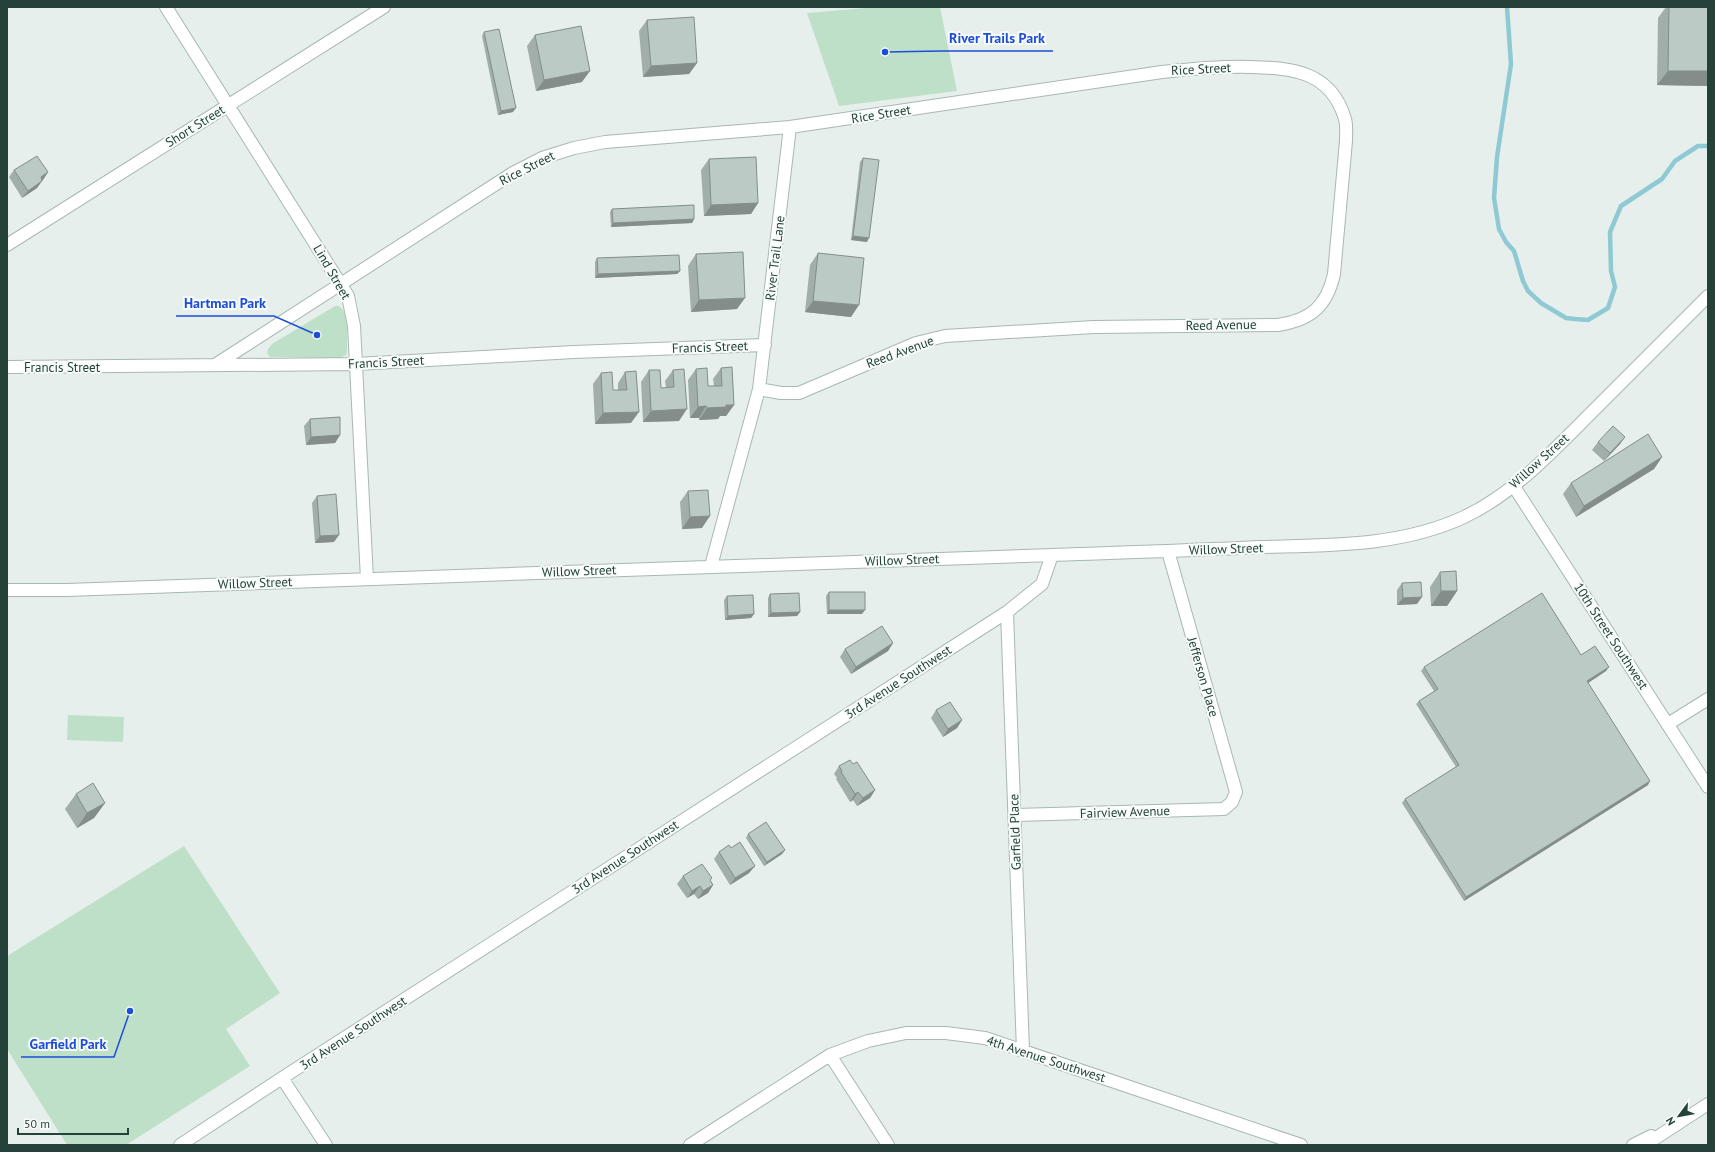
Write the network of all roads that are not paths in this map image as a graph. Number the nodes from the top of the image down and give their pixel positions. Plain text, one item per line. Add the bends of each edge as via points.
1 (166, 7) edge
2 (384, 7) edge
3 (227, 106) junction
4 (790, 127) junction
5 (7, 245) edge
6 (341, 284) junction
7 (1708, 296) edge
8 (1278, 325) joint
9 (765, 345) junction
10 (356, 364) junction
11 (215, 365) junction
12 (7, 367) edge
13 (759, 389) junction
14 (1513, 486) junction
15 (1168, 551) junction
16 (1052, 555) junction
17 (711, 566) junction
18 (366, 579) junction
19 (7, 590) edge
20 (1007, 612) junction
21 (1708, 699) edge
22 (1668, 724) junction
23 (1708, 787) edge
24 (1232, 802) joint
25 (1015, 815) junction
26 (1023, 1051) junction
27 (830, 1055) junction
28 (282, 1078) junction
29 (1708, 1104) edge
30 (1676, 1125) junction
31 (180, 1145) edge
32 (326, 1145) edge
33 (690, 1145) edge
34 (888, 1145) edge
35 (1301, 1145) edge
36 (1633, 1145) edge
37 (1645, 1145) edge

1 - 3 street, Lind Street
2 - 3 street, Short Street
3 - 5 street, Short Street
3 - 6 street, Lind Street
4 - 6 street, Rice Street via 605,142 542,158 513,173
4 - 8 street, Rice Street via 1194,68 1281,68 1311,76 1324,85 1337,100 1346,120 1334,274 1330,290 1318,307 1309,315 1294,322
4 - 9 street, River Trail Lane
6 - 10 street, Lind Street via 352,311
6 - 11 street, Rice Street
7 - 14 street, Willow Street
8 - 13 street, Reed Avenue via 1094,326 945,336 916,343 799,393
9 - 10 street, Francis Street
9 - 13 street, River Trail Lane
10 - 11 street, Francis Street
10 - 18 street, Lind Street
11 - 12 street, Francis Street
13 - 17 street
14 - 15 street, Willow Street via 1465,517 1398,538 1359,543
14 - 22 street, 10th Street Southwest
15 - 16 street, Willow Street
15 - 24 street, Jefferson Place via 1236,792
16 - 17 street, Willow Street
16 - 20 street, 3rd Avenue Southwest via 1042,584
17 - 18 street, Willow Street
18 - 19 street, Willow Street
20 - 25 street, Garfield Place
20 - 28 street, 3rd Avenue Southwest
21 - 22 street
22 - 23 street, 10th Street Southwest
24 - 25 street, Fairview Avenue via 1224,809
25 - 26 street, Garfield Place
26 - 27 street, 4th Avenue Southwest via 985,1038 946,1033 906,1033 868,1041
26 - 35 street, 4th Avenue Southwest
27 - 33 street, 4th Avenue Southwest
27 - 34 street
28 - 31 street, 3rd Avenue Southwest
28 - 32 street
29 - 30 street
30 - 36 street
30 - 37 street

